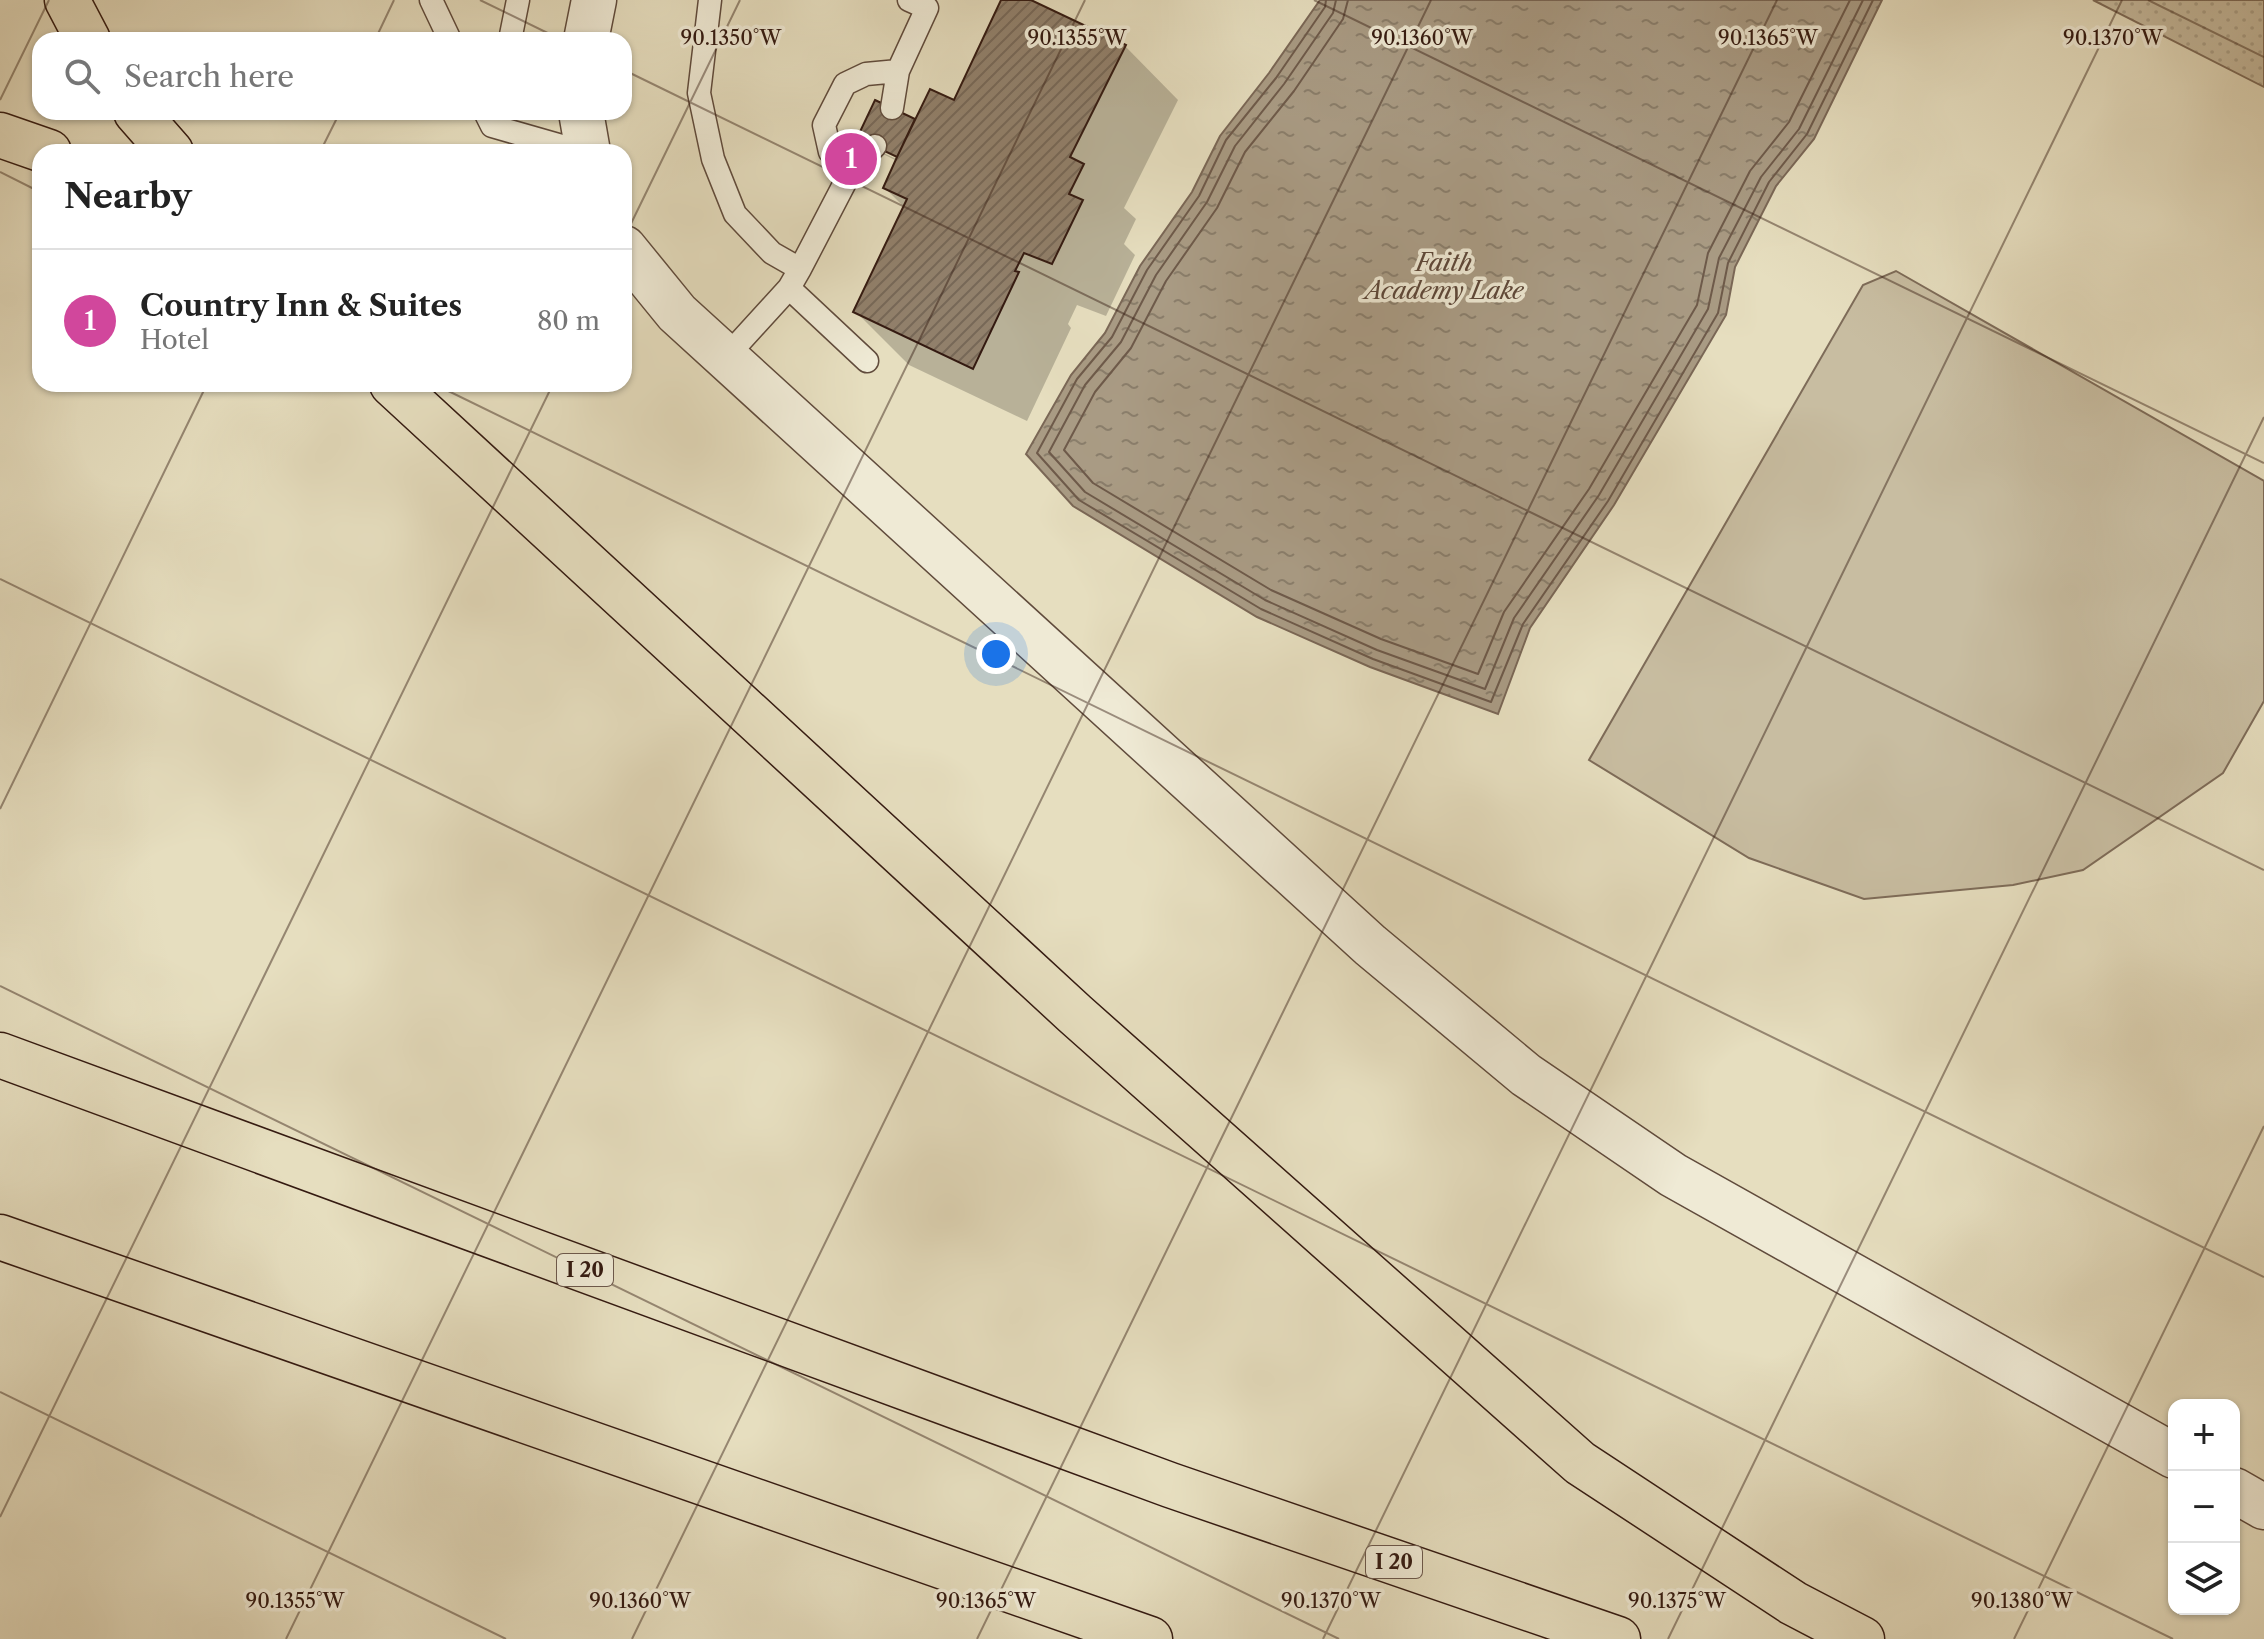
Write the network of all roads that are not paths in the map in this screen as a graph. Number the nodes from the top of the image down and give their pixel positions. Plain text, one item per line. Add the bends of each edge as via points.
1 (67, 0) edge
2 (431, 0) edge
3 (518, 0) edge
4 (594, 0) edge
5 (710, 0) edge
6 (909, 0) edge
7 (84, 32) edge
8 (446, 32) edge
9 (512, 32) edge
10 (588, 32) edge
11 (898, 71) junction
12 (892, 108) dead end
13 (143, 120) edge
14 (499, 120) edge
15 (582, 120) edge
16 (0, 135) edge
17 (164, 144) edge
18 (564, 144) edge
19 (584, 144) edge
20 (32, 146) edge
21 (875, 146) dead end
22 (851, 171) junction
23 (632, 258) edge
24 (794, 278) junction
25 (727, 356) junction
26 (867, 361) dead end
27 (401, 392) edge
28 (0, 1055) edge
29 (0, 1237) edge
30 (2168, 1453) edge
31 (2240, 1493) edge
32 (2264, 1507) edge
33 (1150, 1639) edge
34 (1618, 1639) edge
35 (1862, 1639) edge

1 - 7 highway
2 - 8 lane
3 - 9 lane
4 - 10 street
5 - 24 lane via 699,93 713,159 735,214
6 - 11 lane via 927,8
11 - 12 lane
11 - 22 lane via 866,74 845,84 824,125 830,152
13 - 17 highway
14 - 18 lane
15 - 19 street
16 - 20 highway
21 - 22 lane
22 - 24 lane
23 - 25 street via 677,313
24 - 25 lane
24 - 26 lane
25 - 30 street via 1370,945 1526,1075 1673,1175
27 - 35 highway via 1075,1014 1580,1463 1793,1603
28 - 34 highway, I 20 via 1170,1485
29 - 33 highway
31 - 32 street

